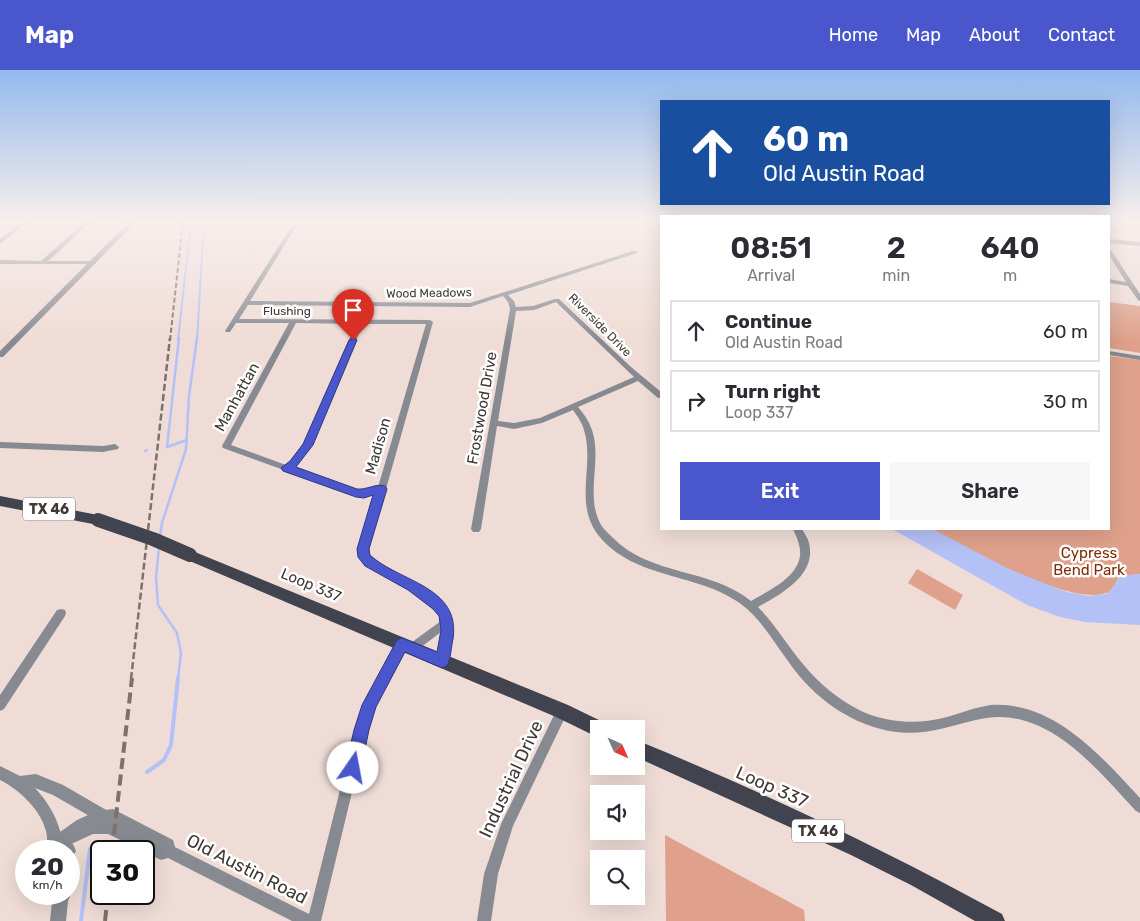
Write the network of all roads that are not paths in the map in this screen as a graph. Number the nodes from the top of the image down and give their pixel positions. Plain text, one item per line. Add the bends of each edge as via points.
1 (0, 262) edge
2 (43, 262) joint
3 (272, 262) edge
4 (606, 262) edge
5 (1116, 262) edge
6 (93, 263) joint
7 (1110, 281) edge
8 (1130, 284) junction
9 (505, 295) junction
10 (1140, 299) edge
11 (246, 303) junction
12 (513, 309) junction
13 (234, 321) junction
14 (293, 322) junction
15 (360, 322) junction
16 (430, 322) joint
17 (228, 330) dead end
18 (1110, 354) edge
19 (0, 355) edge
20 (1140, 358) edge
21 (638, 378) junction
22 (660, 395) edge
23 (574, 406) junction
24 (493, 423) junction
25 (0, 445) edge
26 (115, 447) dead end
27 (287, 468) junction
28 (381, 489) junction
29 (0, 502) edge
30 (476, 529) dead end
31 (799, 530) edge
32 (751, 606) junction
33 (61, 613) dead end
34 (446, 625) junction
35 (407, 646) junction
36 (442, 661) junction
37 (379, 687) joint
38 (0, 704) edge
39 (562, 711) junction
40 (590, 725) edge
41 (645, 752) edge
42 (0, 773) edge
43 (19, 783) junction
44 (1140, 807) edge
45 (104, 816) junction
46 (57, 840) edge
47 (67, 840) edge
48 (74, 840) edge
49 (169, 851) junction
50 (59, 905) edge
51 (58, 921) edge
52 (307, 921) edge
53 (314, 921) edge
54 (484, 921) edge
55 (995, 921) edge

1 - 2 street
2 - 6 street
3 - 11 street
4 - 9 street, Wood Meadows
5 - 8 street
6 - 19 street
7 - 8 street
8 - 10 street
9 - 11 street, Wood Meadows via 464,306
9 - 12 street
11 - 13 street
12 - 21 street, Riverside Drive via 534,308 557,300
12 - 24 street, Frostwood Drive
13 - 14 street, Flushing
13 - 17 street
14 - 15 street, Flushing
14 - 27 street, Manhattan via 226,446
15 - 16 street, Flushing
15 - 27 street via 308,445
16 - 28 street, Madison
18 - 20 street
21 - 22 street, Riverside Drive
21 - 23 street
23 - 24 street via 524,425
23 - 32 street via 589,433 589,491 595,521 602,534 630,558 728,591
24 - 30 street, Frostwood Drive
25 - 26 street
27 - 28 street, Manhattan via 356,493
28 - 34 street, Madison via 363,549 364,557 438,605 446,614
29 - 35 main road, Loop 337 / TX 46, bridge via 49,508 153,539
31 - 32 street via 806,554 799,571 787,584
32 - 44 street via 800,669 845,708 896,727 933,726 993,711 1021,714 1052,726 1075,741
33 - 38 street
34 - 35 street
34 - 36 street, Madison
35 - 36 main road, Loop 337 / TX 46
35 - 37 street
36 - 39 main road, Loop 337 / TX 46
37 - 53 street via 361,730
39 - 40 main road, Loop 337 / TX 46
39 - 54 street, Industrial Drive via 507,824 491,874
41 - 55 main road, Loop 337 / TX 46 via 858,848
42 - 43 street
43 - 45 street via 36,782 58,790
43 - 46 street via 41,805
45 - 47 street via 79,826
45 - 49 street, Old Austin Road via 116,817 168,846
48 - 49 street, Old Austin Road via 102,826 161,853
49 - 52 street, Old Austin Road
50 - 51 street

